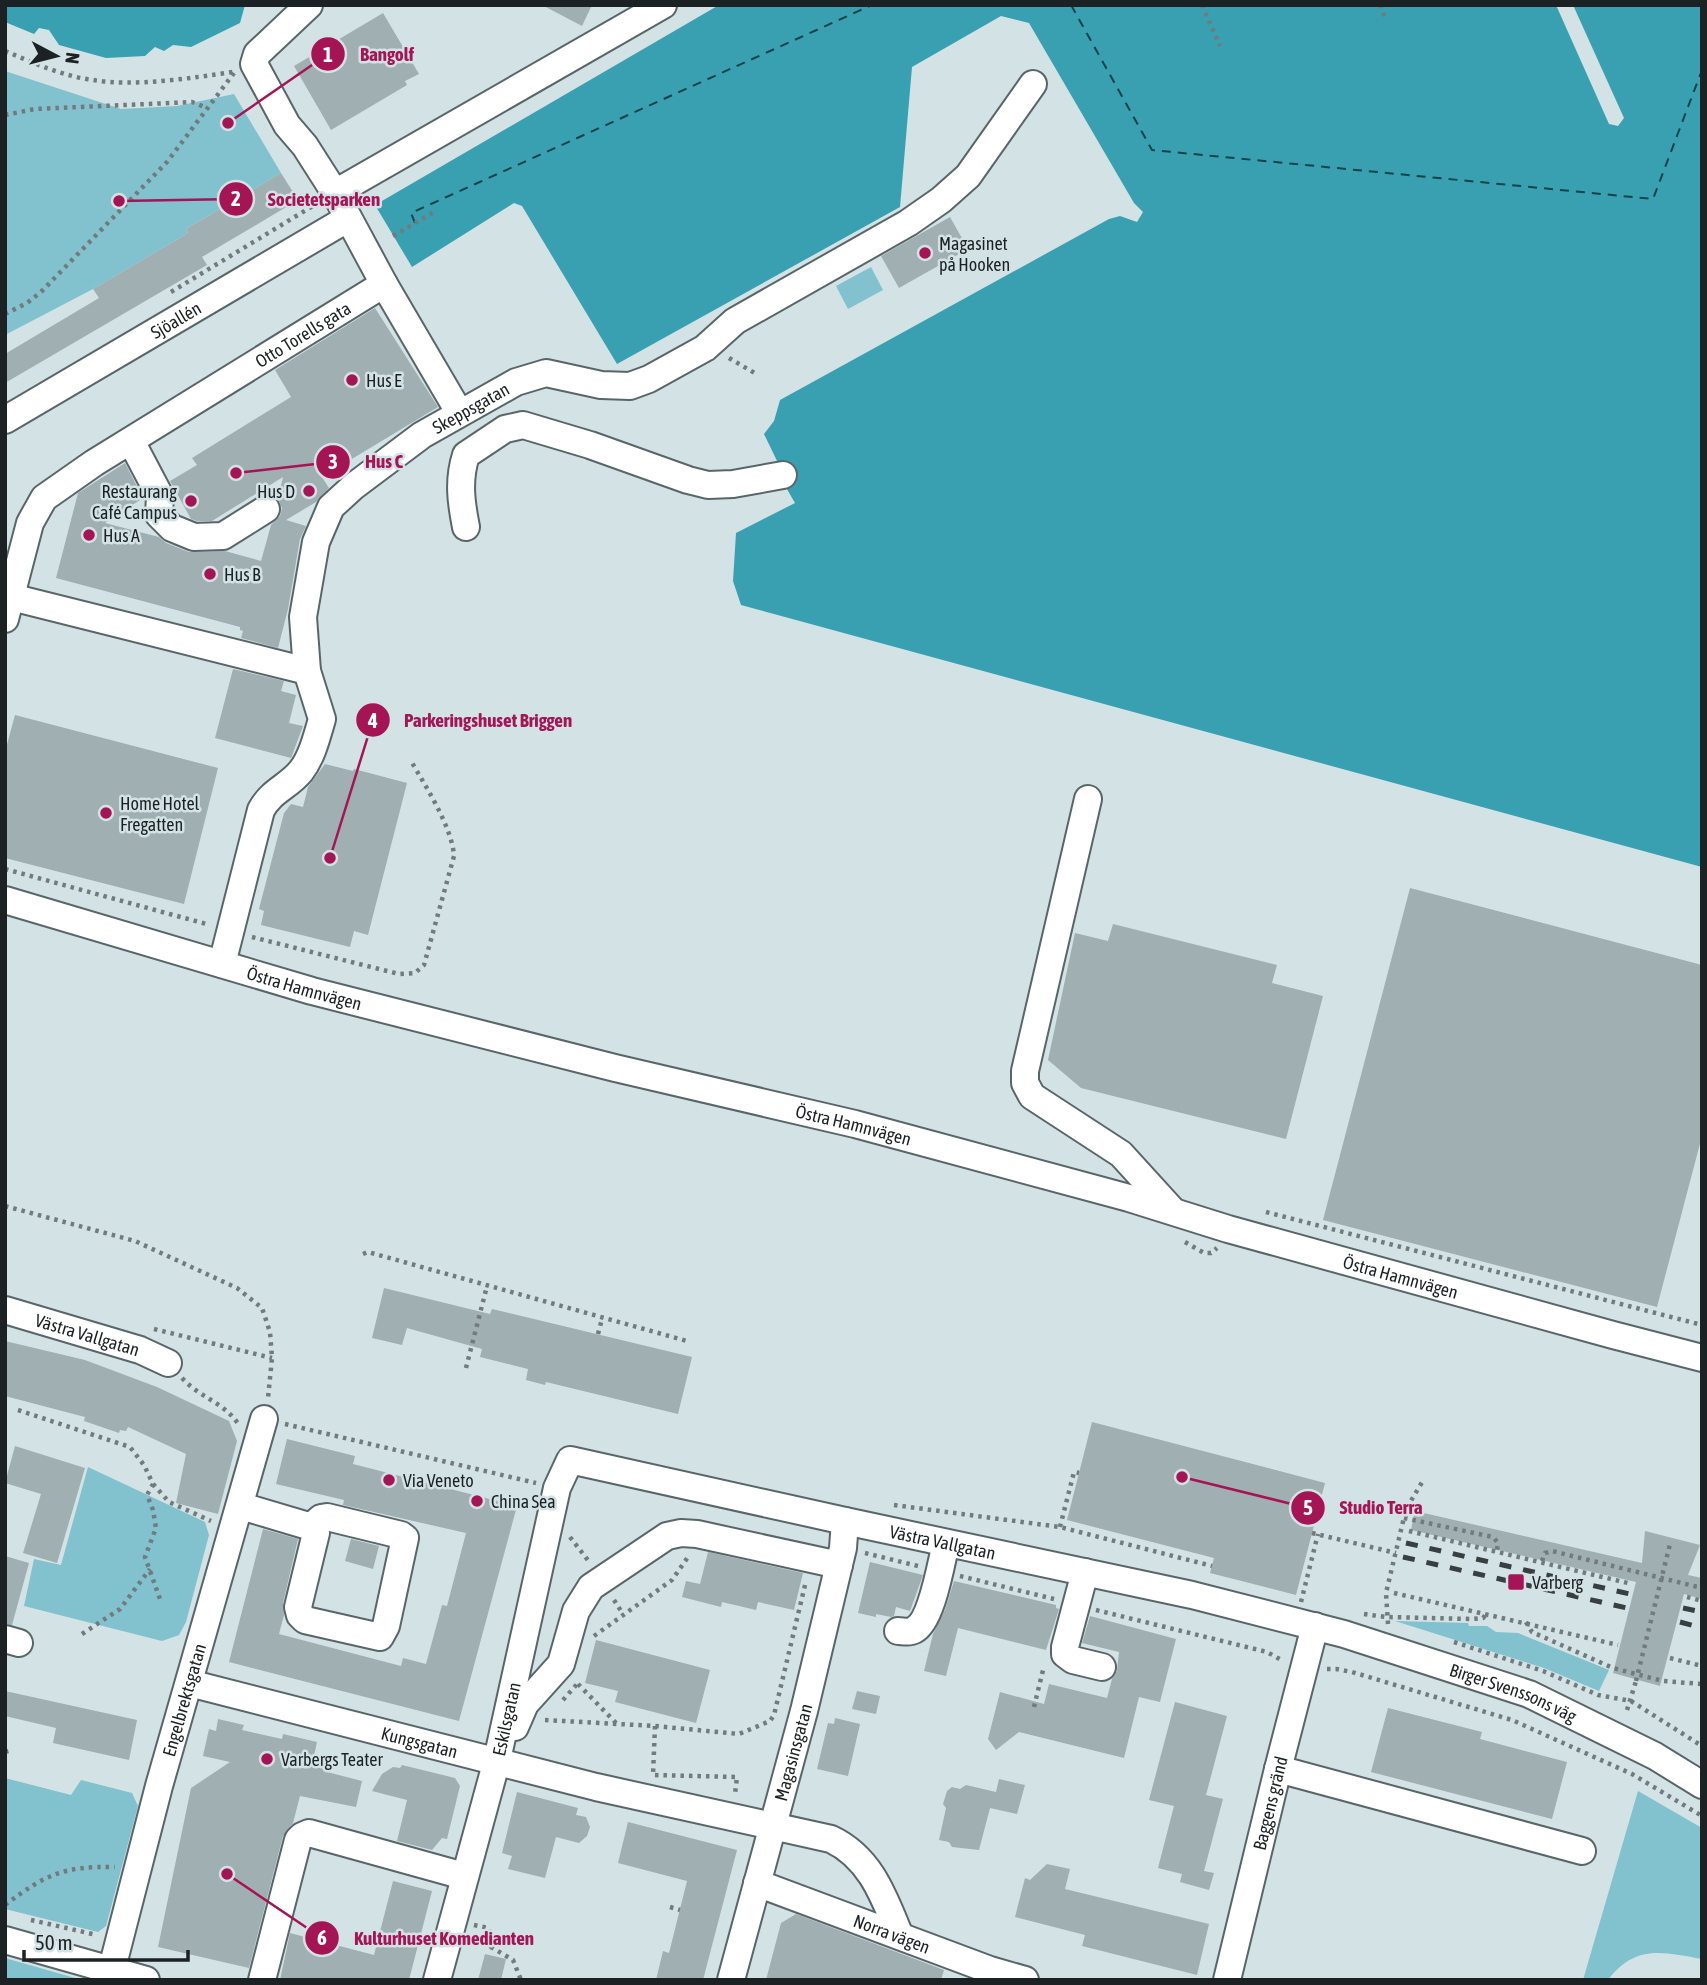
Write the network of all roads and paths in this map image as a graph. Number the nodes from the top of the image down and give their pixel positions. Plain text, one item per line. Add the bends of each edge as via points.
1 (309, 5) edge
2 (663, 5) edge
3 (1202, 5) edge
4 (1380, 5) edge
5 (1386, 20) dead end
6 (1220, 46) dead end
7 (5, 51) edge
8 (244, 68) junction
9 (1033, 84) dead end
10 (207, 108) junction
11 (5, 115) edge
12 (335, 193) junction
13 (434, 212) dead end
14 (347, 219) junction
15 (394, 236) dead end
16 (384, 284) junction
17 (5, 314) edge
18 (705, 348) junction
19 (758, 375) dead end
20 (459, 412) junction
21 (5, 420) edge
22 (131, 441) junction
23 (783, 475) dead end
24 (266, 509) dead end
25 (466, 527) dead end
26 (8, 608) edge
27 (307, 671) junction
28 (411, 761) dead end
29 (1088, 799) dead end
30 (5, 869) edge
31 (5, 900) edge
32 (230, 931) junction
33 (222, 964) junction
34 (5, 1206) edge
35 (1174, 1212) junction
36 (363, 1254) dead end
37 (487, 1286) junction
38 (5, 1310) edge
39 (602, 1319) junction
40 (598, 1334) dead end
41 (687, 1341) dead end
42 (1702, 1357) edge
43 (169, 1363) joint
44 (466, 1368) dead end
45 (18, 1410) dead end
46 (264, 1419) junction
47 (570, 1460) joint
48 (1079, 1474) dead end
49 (1424, 1479) dead end
50 (153, 1484) junction
51 (557, 1488) junction
52 (887, 1504) dead end
53 (240, 1506) junction
54 (1404, 1518) junction
55 (212, 1522) dead end
56 (857, 1524) junction
57 (312, 1526) junction
58 (1060, 1527) junction
59 (1409, 1531) dead end
60 (946, 1543) junction
61 (1670, 1544) dead end
62 (695, 1549) dead end
63 (1497, 1550) junction
64 (864, 1553) dead end
65 (1396, 1553) junction
66 (1542, 1561) junction
67 (839, 1565) junction
68 (1212, 1566) dead end
69 (150, 1569) junction
70 (806, 1571) dead end
71 (1085, 1572) junction
72 (1662, 1578) junction
73 (1632, 1584) dead end
74 (1702, 1588) edge
75 (1394, 1593) dead end
76 (1688, 1597) dead end
77 (160, 1599) dead end
78 (1702, 1601) edge
79 (1301, 1603) dead end
80 (1487, 1613) junction
81 (1386, 1617) dead end
82 (1393, 1617) dead end
83 (1526, 1622) junction
84 (1315, 1626) junction
85 (898, 1631) dead end
86 (82, 1634) dead end
87 (589, 1641) dead end
88 (1618, 1645) dead end
89 (1670, 1658) dead end
90 (1702, 1666) edge
91 (1102, 1667) dead end
92 (580, 1674) dead end
93 (1638, 1674) junction
94 (1042, 1675) dead end
95 (189, 1683) junction
96 (578, 1684) junction
97 (1702, 1684) edge
98 (1034, 1707) dead end
99 (555, 1708) dead end
100 (1627, 1710) dead end
101 (545, 1720) dead end
102 (618, 1725) junction
103 (655, 1726) junction
104 (501, 1761) junction
105 (1278, 1769) junction
106 (1702, 1785) edge
107 (733, 1818) junction
108 (774, 1826) junction
109 (1582, 1851) dead end
110 (137, 1871) junction
111 (464, 1876) junction
112 (757, 1884) junction
113 (5, 1905) edge
114 (670, 1907) dead end
115 (680, 1910) dead end
116 (452, 1920) junction
117 (12, 1929) edge
118 (900, 1936) junction
119 (119, 1939) junction
120 (110, 1975) edge
121 (146, 1980) edge
122 (262, 1980) edge
123 (437, 1980) edge
124 (521, 1980) edge
125 (731, 1980) edge
126 (1025, 1980) edge
127 (1227, 1980) edge

1 - 8 street
2 - 12 street
3 - 6 path
4 - 5 path
7 - 8 path via 94,81 177,80
8 - 10 path
8 - 12 street
9 - 18 street, Skeppsgatan via 968,176 941,200 734,321
10 - 11 path via 192,102 36,109
10 - 17 path via 133,199 41,292
12 - 14 street
13 - 15 path
14 - 16 street
14 - 21 street, Sjöallén
16 - 20 street
16 - 22 street, Otto Torells gata
18 - 19 path
18 - 20 street, Skeppsgatan via 630,386 545,373 516,382
20 - 27 street, Skeppsgatan via 422,435 331,507 316,541 303,617
22 - 24 street via 160,496 159,515 172,528 194,537 223,536
22 - 26 street, Otto Torells gata via 44,498 30,523
23 - 25 street via 708,485 523,425 505,429 466,454 460,474
26 - 27 street
27 - 32 street, Skeppsgatan via 322,719 301,771 276,790 261,810
28 - 32 path via 454,846 424,965 415,973 399,974
29 - 35 street via 1024,1083 1032,1096 1121,1154
30 - 32 path
31 - 33 street, Östra Hamnvägen
32 - 33 street, Skeppsgatan
33 - 35 street, Östra Hamnvägen via 615,1068 855,1124
34 - 46 path via 135,1241 237,1289 262,1308 272,1359
35 - 42 street, Östra Hamnvägen
36 - 37 path
37 - 39 path
37 - 44 path
38 - 43 street, Västra Vallgatan
39 - 40 path
39 - 41 path
43 - 46 path via 189,1386 231,1412 244,1430
45 - 50 path via 130,1447
46 - 51 path
46 - 53 street, Engelbrektsgatan
47 - 51 street, Eskilsgatan
47 - 56 street, Västra Vallgatan
48 - 58 path via 1074,1472
49 - 54 path
50 - 55 path via 169,1502
50 - 69 path via 147,1495 156,1528 145,1557
51 - 104 street, Eskilsgatan
52 - 58 path
53 - 57 street
53 - 95 street, Engelbrektsgatan
54 - 63 path via 1489,1536 1496,1539
54 - 65 path
56 - 60 street, Västra Vallgatan
56 - 64 path
56 - 67 street, Magasinsgatan
57 - 57 street via 316,1532 300,1615 380,1637 387,1626 405,1538 327,1517
58 - 68 path
59 - 63 path
60 - 71 street, Västra Vallgatan
60 - 85 street via 926,1618 910,1632
61 - 72 path, bridge
62 - 87 path via 673,1580
63 - 66 path
65 - 79 path via 1315,1533
65 - 81 path via 1386,1593
66 - 72 path via 1548,1551 1558,1552
66 - 73 path
67 - 104 street via 697,1534 667,1536 584,1595 561,1664 525,1704
67 - 108 street, Magasinsgatan
69 - 77 path
69 - 86 path via 120,1609
70 - 103 path via 770,1721 739,1734
71 - 84 street, Västra Vallgatan
71 - 91 street via 1066,1654
72 - 74 path
72 - 93 path, bridge
75 - 80 path
76 - 78 path
80 - 82 path via 1472,1619
80 - 83 path
83 - 88 path
83 - 93 path via 1528,1629 1542,1636
84 - 105 street, Baggens gränd
84 - 106 street, Birger Svenssons väg via 1529,1693 1655,1756
89 - 90 path
92 - 96 path
93 - 97 path
93 - 100 path, bridge
94 - 98 path
95 - 104 street, Kungsgatan
95 - 110 street, Engelbrektsgatan
96 - 99 path
96 - 102 path
101 - 102 path
102 - 103 path
103 - 107 path via 653,1774 737,1777
104 - 107 street, Kungsgatan
104 - 111 street, Eskilsgatan
105 - 109 street
105 - 127 street, Baggens gränd
107 - 108 street, Kungsgatan
108 - 112 street, Magasinsgatan
108 - 118 street, Kungsgatan via 831,1839 854,1853 880,1887
110 - 113 path via 63,1870 34,1883
110 - 119 street, Engelbrektsgatan
111 - 116 street, Eskilsgatan
111 - 122 street via 309,1833 302,1836
112 - 118 street, Norra vägen
112 - 125 street, Magasinsgatan
114 - 115 path
116 - 123 street, Eskilsgatan
116 - 124 path via 489,1928 491,1947 513,1960
117 - 119 path
117 - 120 street
118 - 126 street, Norra vägen
119 - 120 street, Engelbrektsgatan
120 - 121 street

